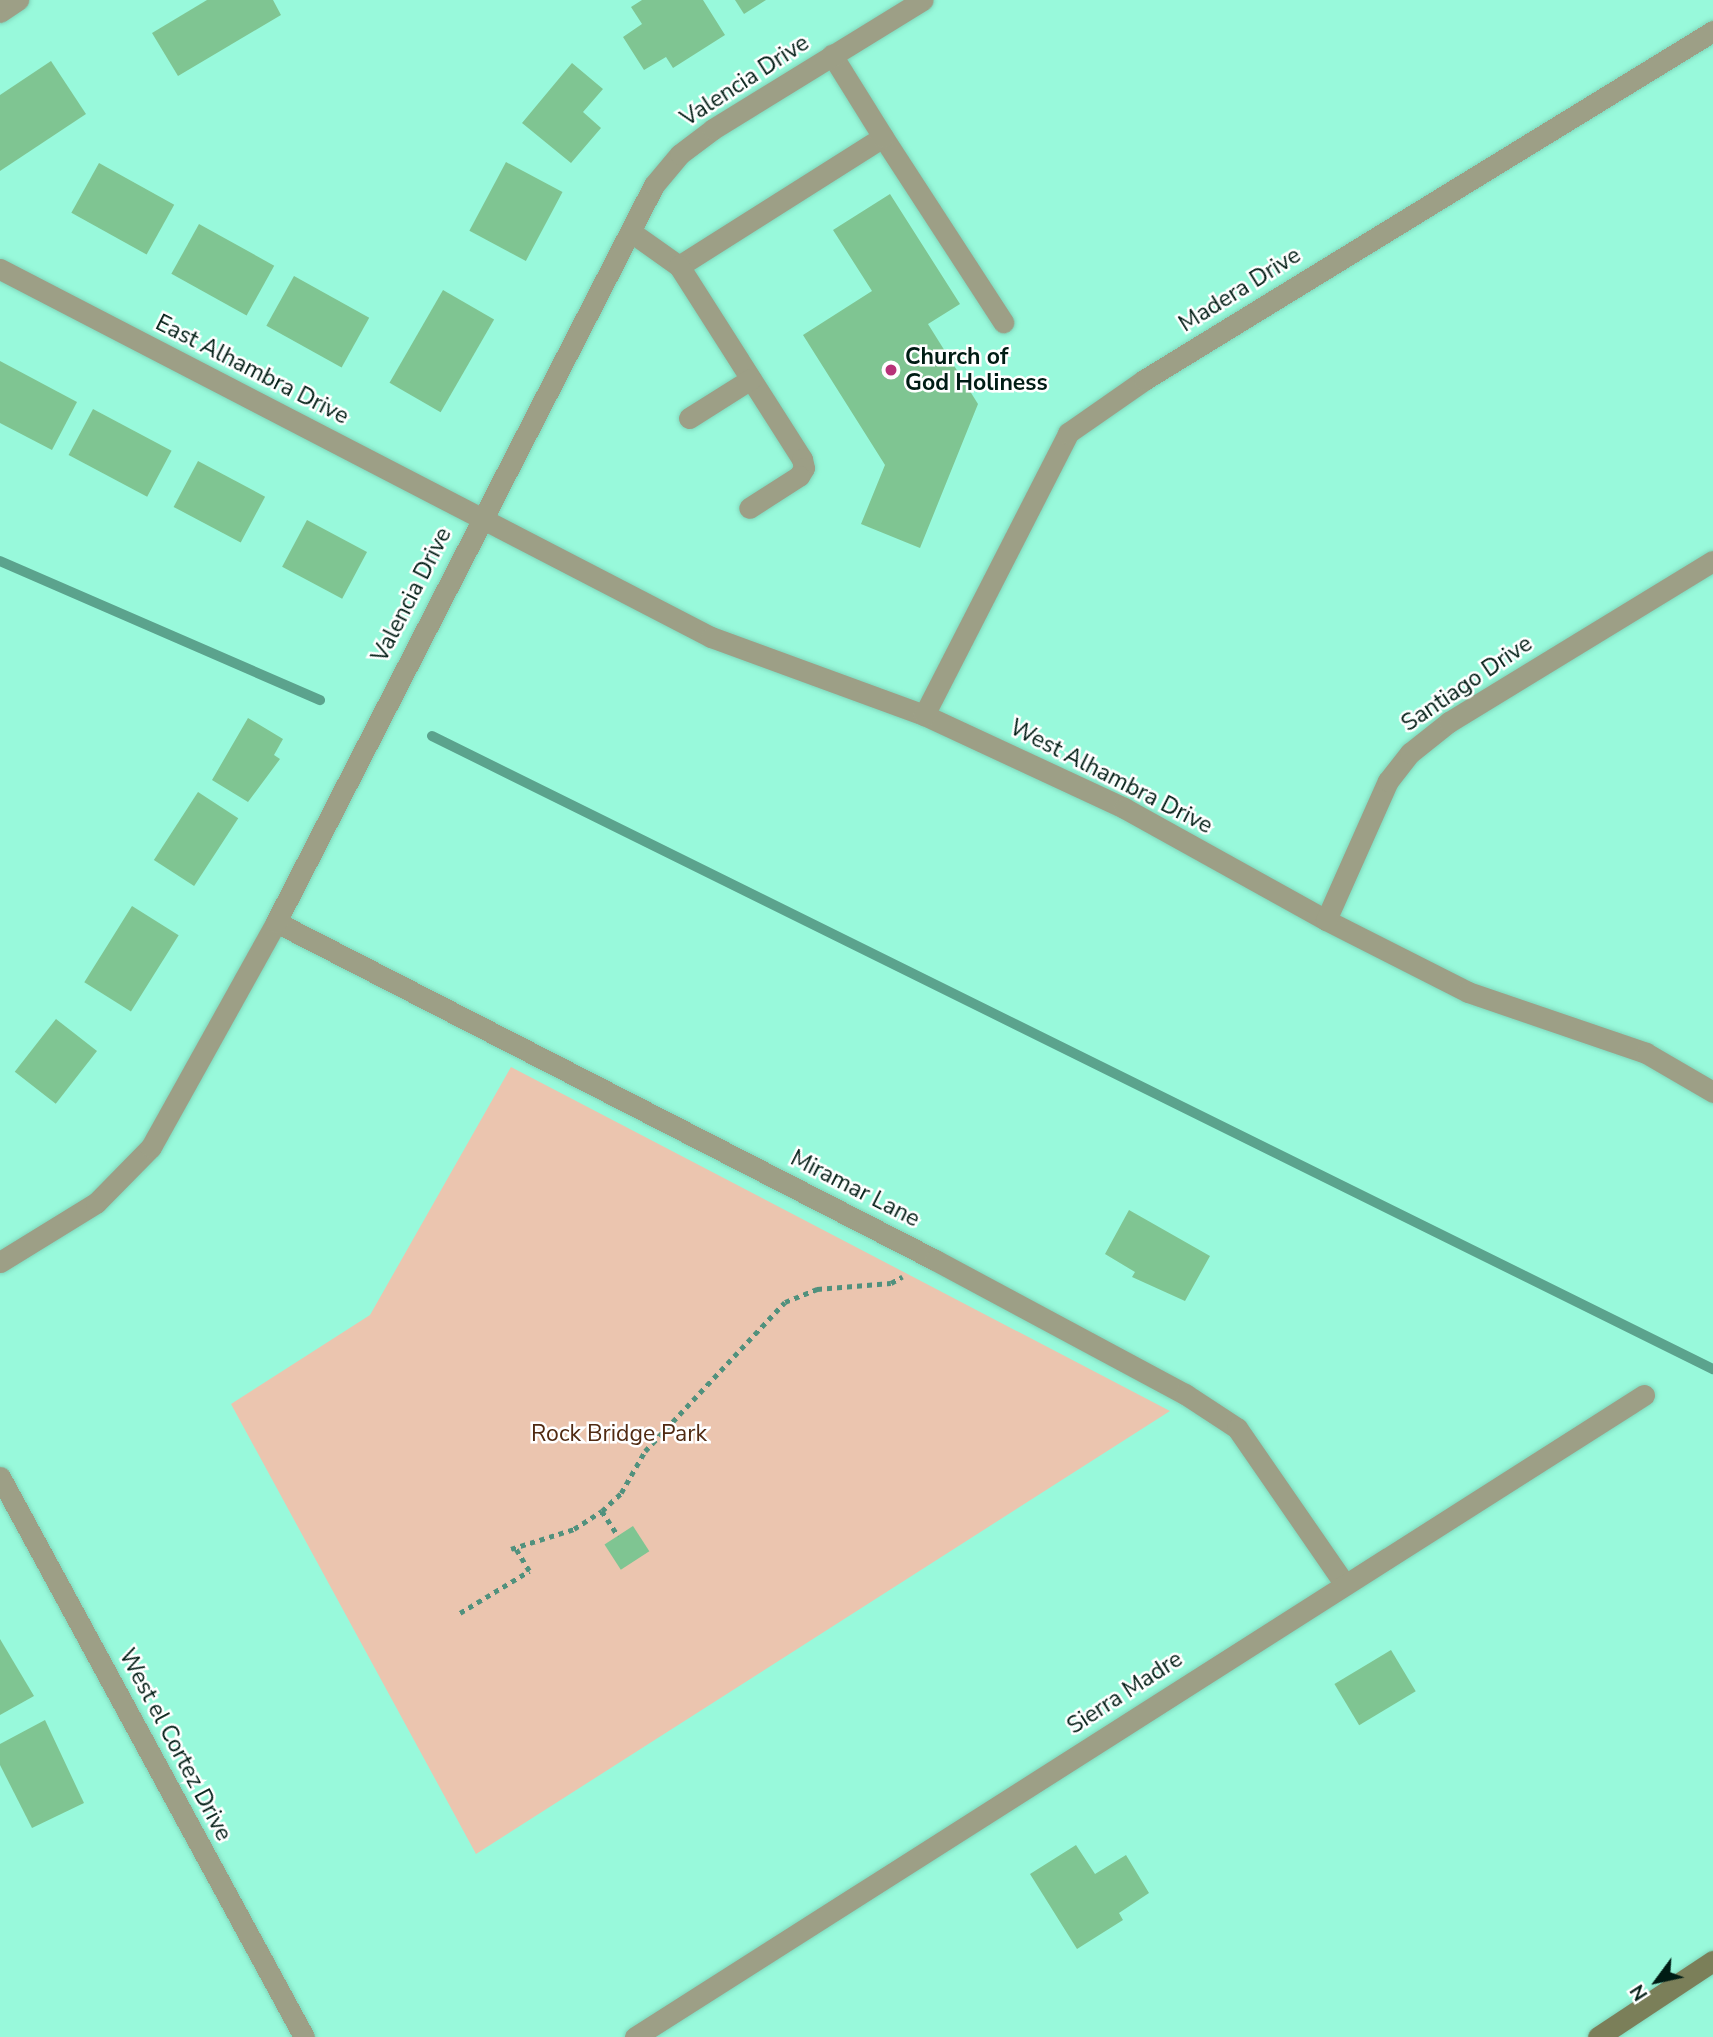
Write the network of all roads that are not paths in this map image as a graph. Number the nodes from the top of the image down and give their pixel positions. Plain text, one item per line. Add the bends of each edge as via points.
1 (18, 0) edge
2 (923, 0) edge
3 (0, 12) edge
4 (1713, 31) edge
5 (832, 55) junction
6 (884, 138) junction
7 (631, 232) junction
8 (679, 266) junction
9 (0, 269) edge
10 (1003, 322) dead end
11 (751, 379) junction
12 (689, 418) dead end
13 (749, 508) dead end
14 (481, 518) junction
15 (1713, 561) edge
16 (924, 715) junction
17 (1325, 920) junction
18 (276, 922) junction
19 (1713, 1092) edge
20 (0, 1262) edge
21 (1644, 1395) dead end
22 (0, 1477) edge
23 (1344, 1583) junction
24 (1713, 1961) edge
25 (304, 2037) edge
26 (635, 2037) edge
27 (1598, 2037) edge

1 - 3 street
2 - 5 street, Valencia Drive
4 - 16 street, Madera Drive via 1144,380 1068,433
5 - 6 street
5 - 7 street, Valencia Drive via 680,154 654,185
6 - 8 street
6 - 10 street
7 - 8 street
7 - 14 street, Valencia Drive
8 - 11 street
9 - 14 street, East Alhambra Drive
11 - 12 street
11 - 13 street via 804,468
14 - 16 street, West Alhambra Drive via 711,637
14 - 18 street, Valencia Drive
15 - 17 street, Santiago Drive via 1449,722 1410,753 1388,781
16 - 17 street, West Alhambra Drive via 1124,808
17 - 19 street, West Alhambra Drive via 1468,992 1646,1054
18 - 20 street, Valencia Drive via 151,1147 96,1203
18 - 23 street, Miramar Lane via 935,1259 1185,1394 1237,1428
21 - 23 street, Sierra Madre
22 - 25 street, West el Cortez Drive
23 - 26 street, Sierra Madre
24 - 27 street

